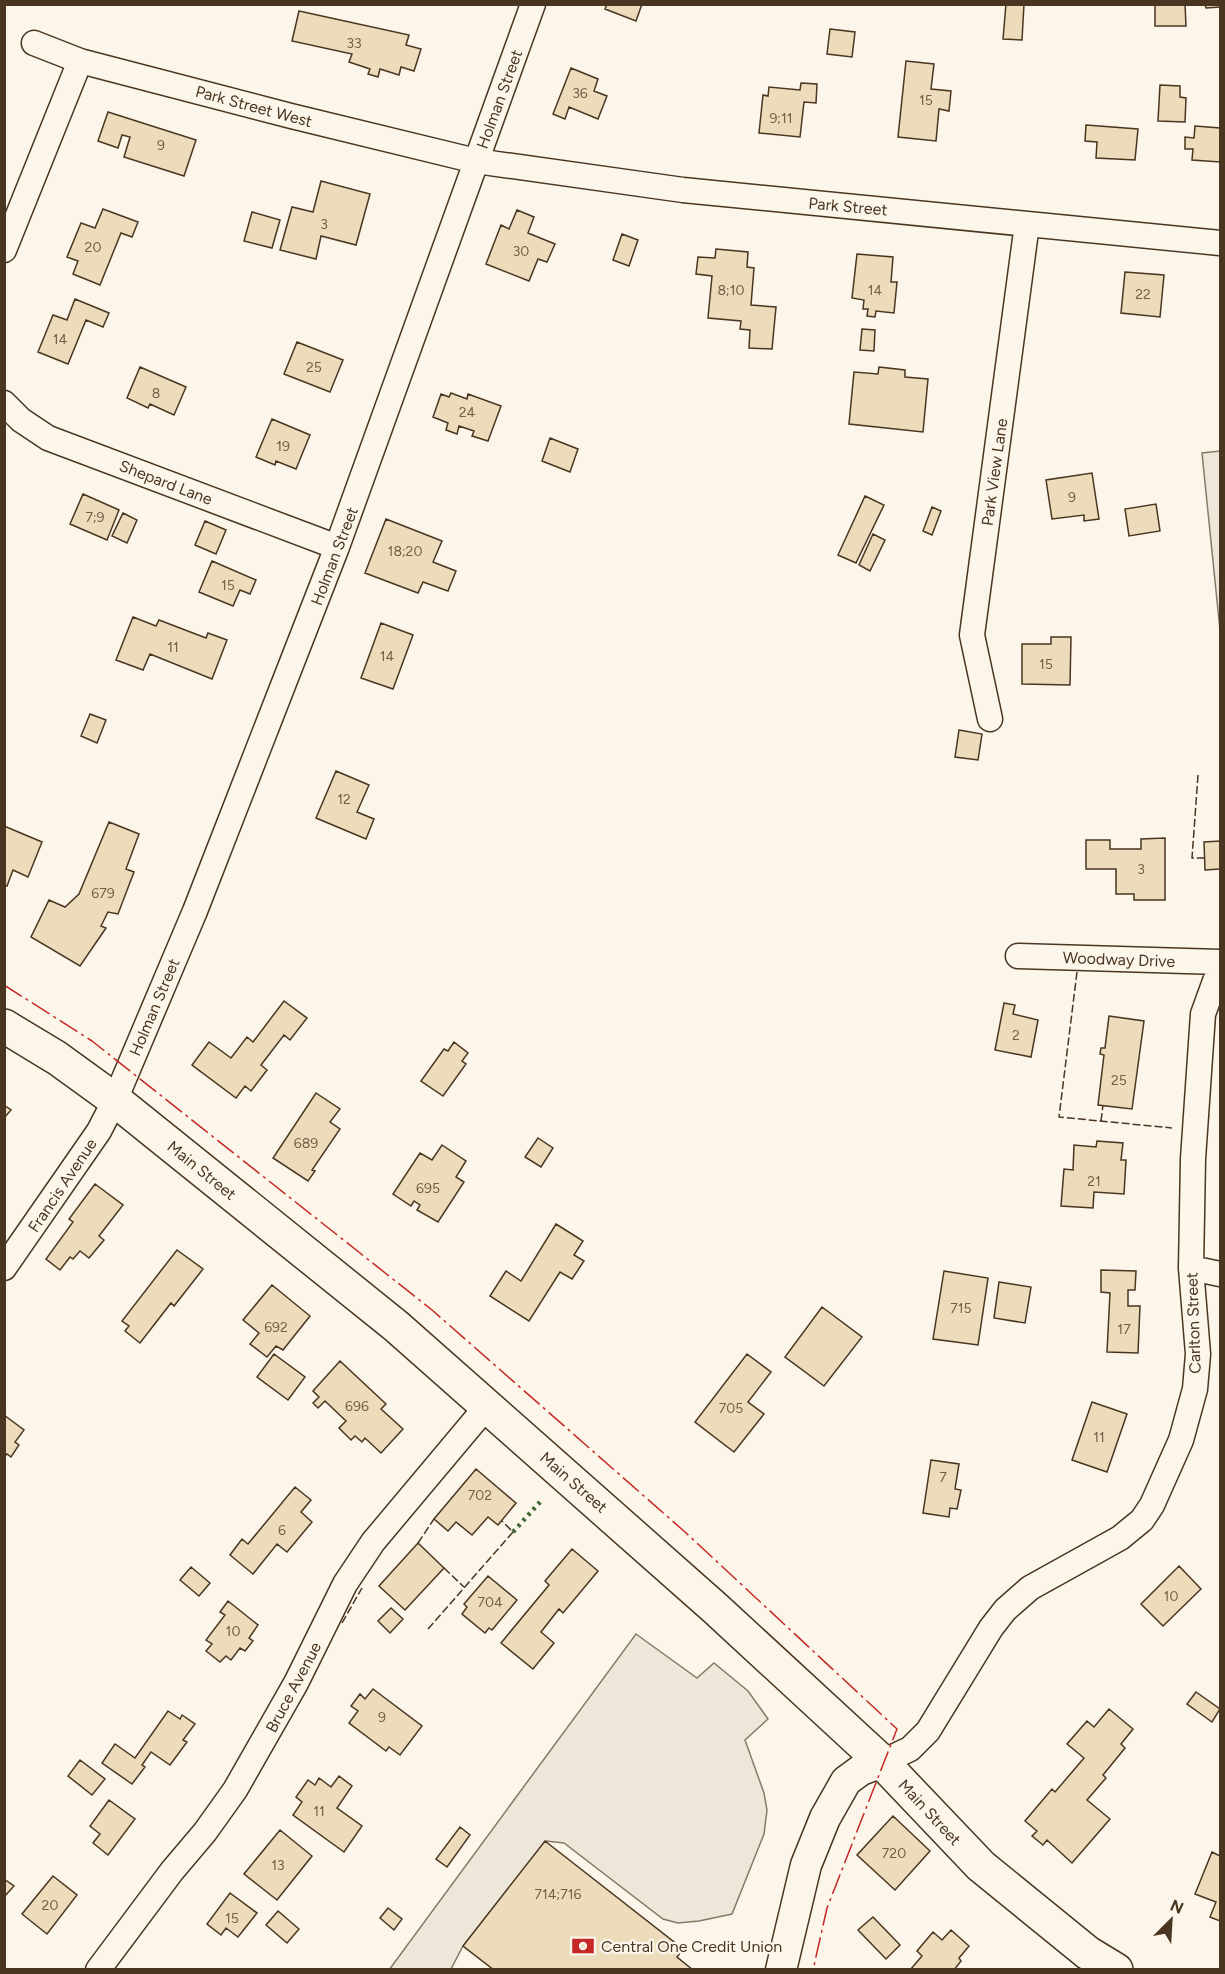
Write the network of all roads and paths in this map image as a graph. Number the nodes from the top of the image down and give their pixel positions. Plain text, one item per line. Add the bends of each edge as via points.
1 (533, 4) edge
2 (34, 43) dead end
3 (80, 61) junction
4 (476, 161) junction
5 (1028, 224) junction
6 (1221, 243) edge
7 (4, 250) edge
8 (4, 403) edge
9 (337, 547) junction
10 (990, 719) dead end
11 (1018, 956) dead end
12 (1221, 962) edge
13 (1221, 971) edge
14 (4, 1026) edge
15 (115, 1100) junction
16 (4, 1268) edge
17 (1191, 1268) junction
18 (1221, 1274) edge
19 (487, 1406) junction
20 (882, 1761) junction
21 (98, 1970) edge
22 (781, 1970) edge
23 (1116, 1970) edge

1 - 4 street, Holman Street
2 - 3 street, Park Street West
3 - 4 street, Park Street West
3 - 7 street
4 - 5 street, Park Street via 682,190
4 - 9 street, Holman Street
5 - 6 street, Park Street
5 - 10 street, Park View Lane via 972,635
8 - 9 street, Shepard Lane via 48,438
9 - 15 street, Holman Street via 210,874
11 - 12 street, Woodway Drive
13 - 17 street, Carlton Street via 1203,1014 1193,1159
14 - 15 main road, Main Street
15 - 16 street, Francis Avenue via 99,1131
15 - 19 main road, Main Street via 396,1326
17 - 18 street
17 - 20 street, Carlton Street via 1198,1354 1195,1389 1181,1440 1142,1520 1120,1538 1030,1588 1005,1610 928,1731 910,1749
19 - 20 main road, Main Street
19 - 21 street, Bruce Avenue via 368,1549 345,1584 235,1790
20 - 22 street via 846,1781 825,1818 806,1865
20 - 23 main road, Main Street via 981,1866 1088,1953

